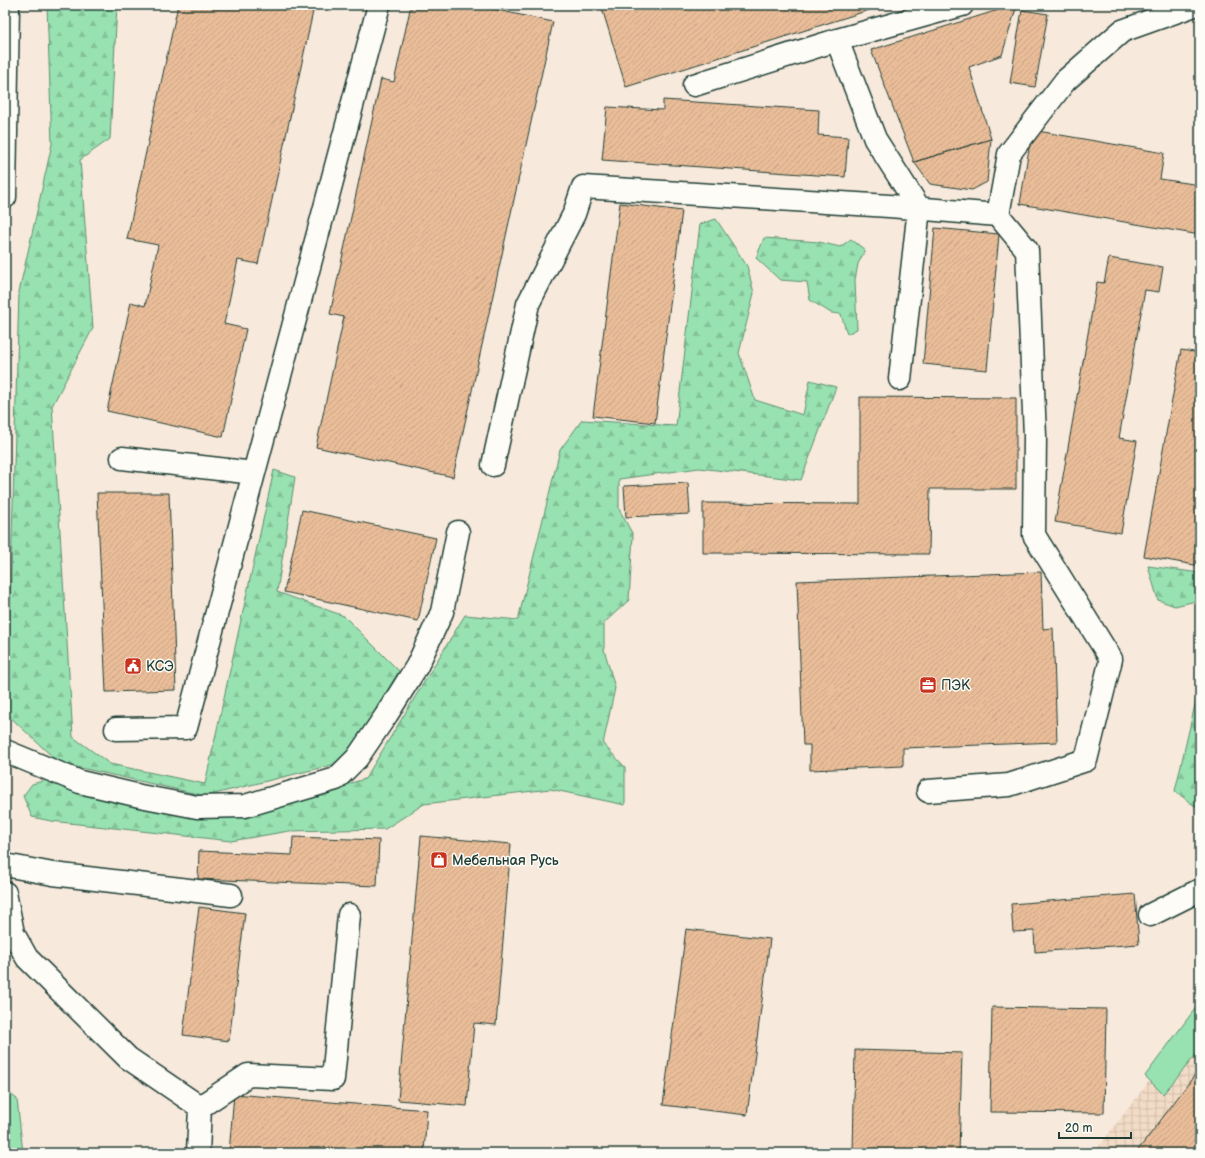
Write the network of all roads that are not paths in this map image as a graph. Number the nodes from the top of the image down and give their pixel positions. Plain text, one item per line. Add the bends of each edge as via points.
1 (8, 5) edge
2 (379, 5) edge
3 (962, 5) edge
4 (1195, 5) edge
5 (837, 40) junction
6 (694, 85) dead end
7 (5, 197) edge
8 (919, 208) junction
9 (998, 215) junction
10 (900, 379) dead end
11 (122, 458) dead end
12 (493, 465) dead end
13 (254, 473) junction
14 (458, 532) dead end
15 (116, 729) dead end
16 (5, 751) edge
17 (928, 791) dead end
18 (5, 865) edge
19 (1200, 890) edge
20 (5, 893) edge
21 (231, 895) dead end
22 (349, 915) dead end
23 (1150, 916) dead end
24 (200, 1107) junction
25 (198, 1153) edge

1 - 7 street
2 - 13 street
3 - 5 street
4 - 9 street via 1122,32 1065,81 1009,154
5 - 6 street
5 - 8 street via 875,139
8 - 9 street
8 - 10 street
8 - 12 street via 583,187 574,214 528,304
9 - 17 street via 1027,250 1035,436 1034,535 1111,659 1086,760 1009,785
11 - 13 street
13 - 15 street via 186,728
14 - 16 street via 442,612 417,666 357,758 336,779 245,806 197,807 80,782
18 - 21 street via 53,874
19 - 23 street
20 - 24 street via 13,933 27,958 128,1058
22 - 24 street via 333,1079 248,1075
24 - 25 street

